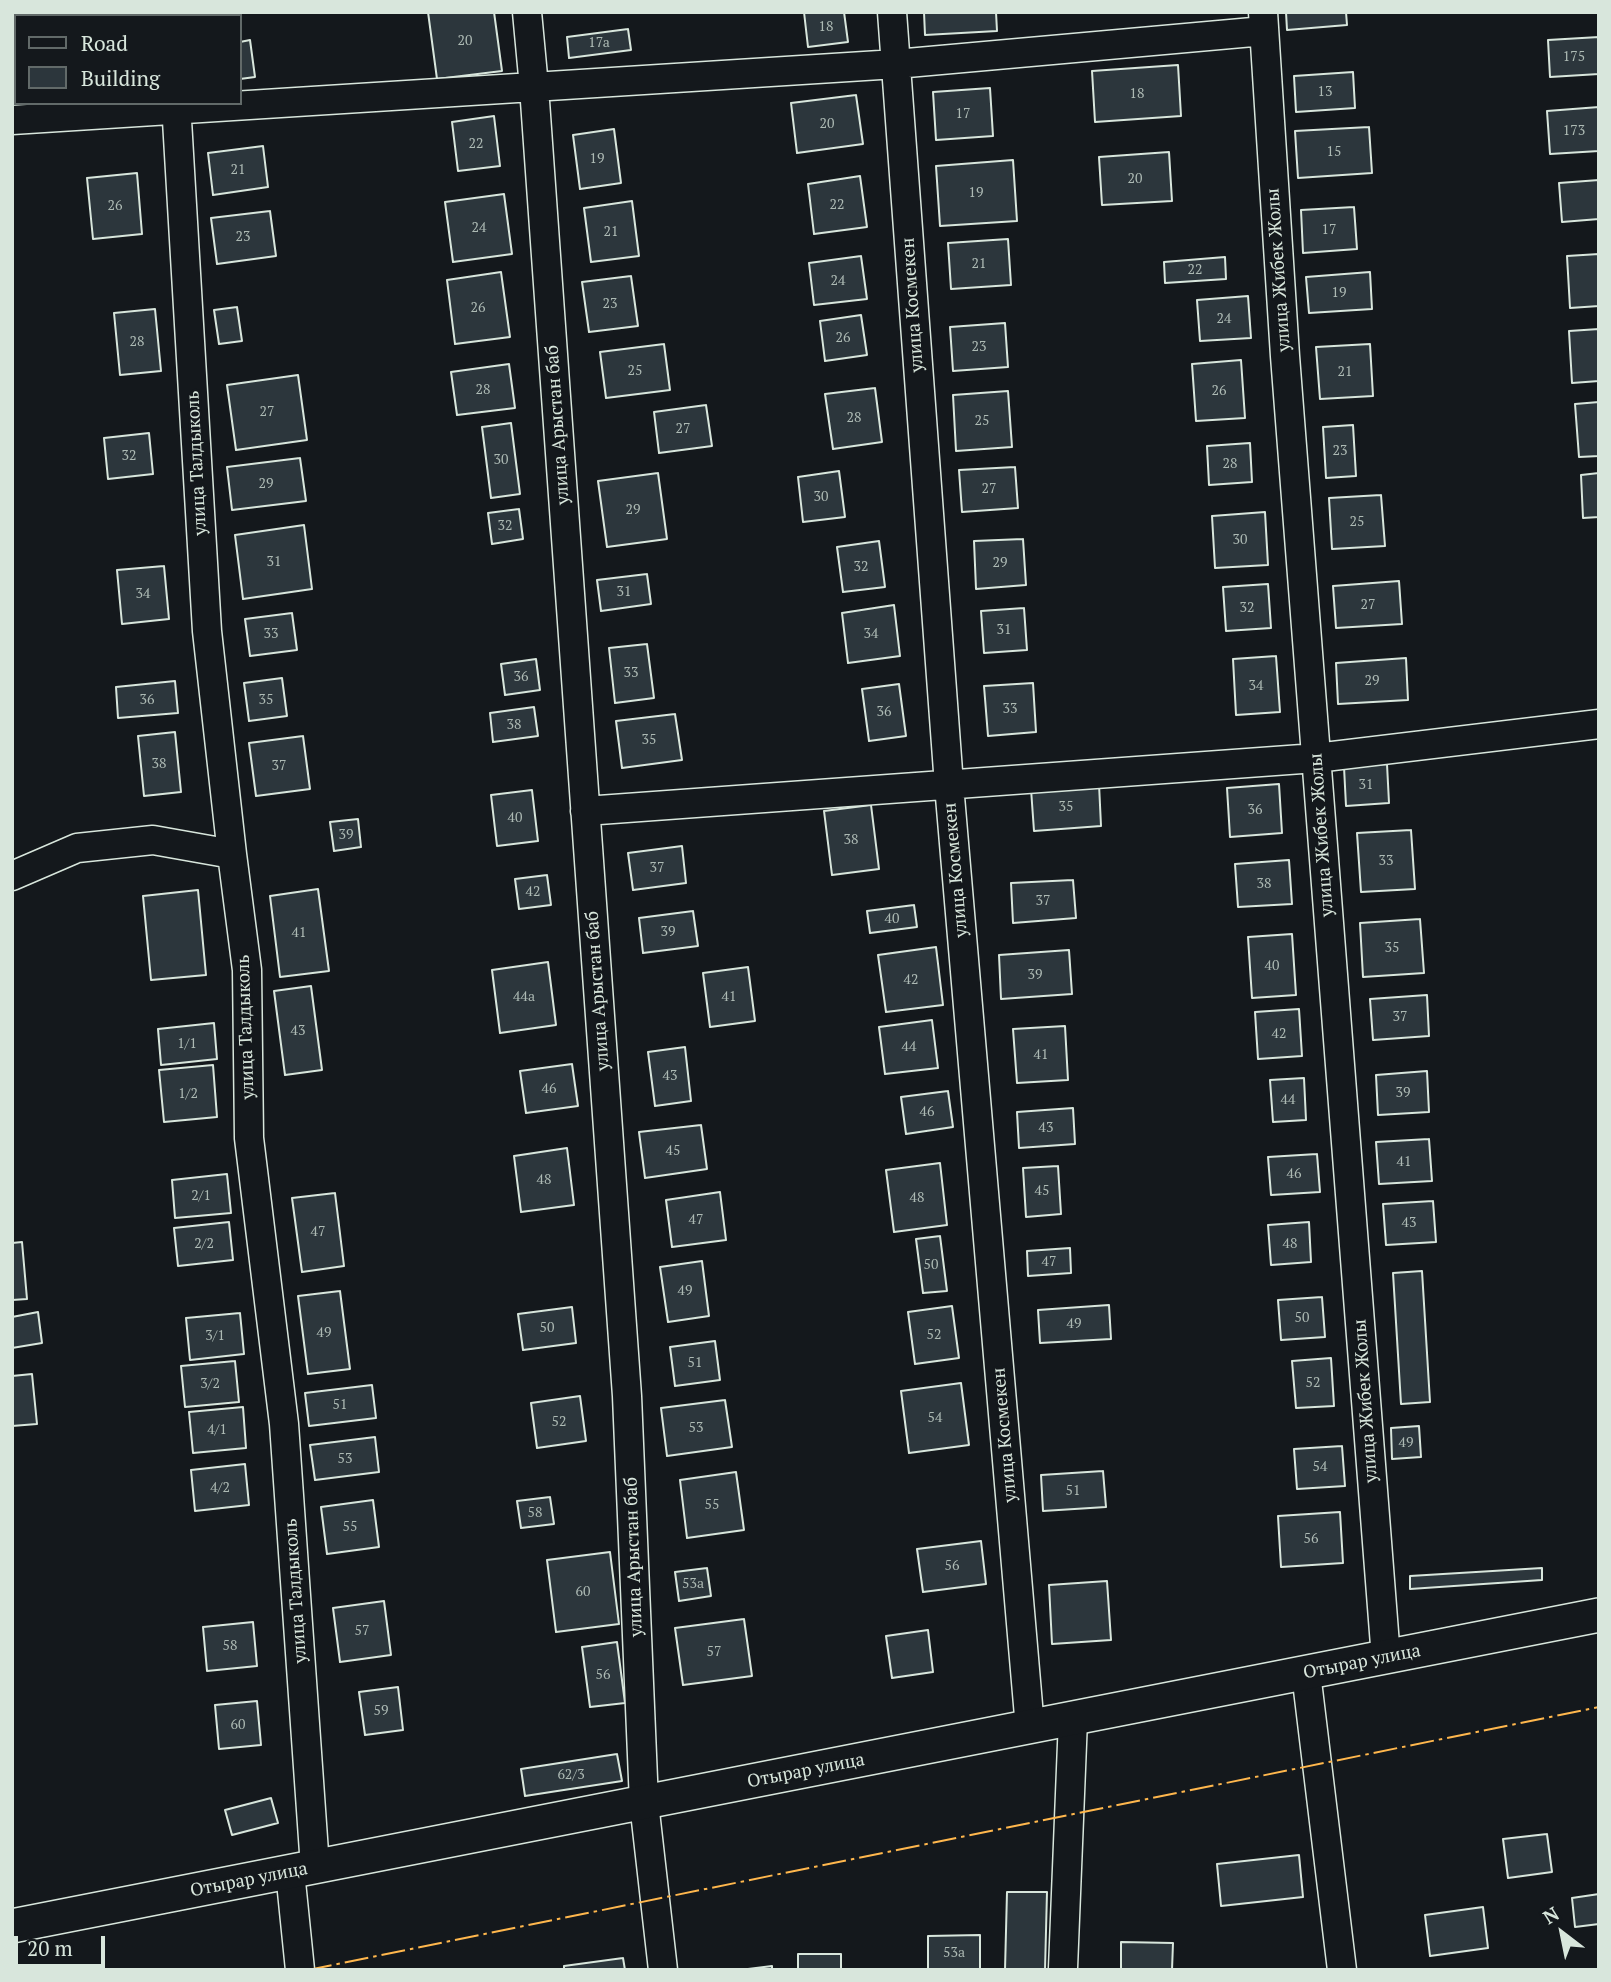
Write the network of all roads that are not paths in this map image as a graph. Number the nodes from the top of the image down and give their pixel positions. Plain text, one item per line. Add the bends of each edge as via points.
1 (527, 12) edge
2 (892, 12) edge
3 (1264, 22) edge
4 (896, 64) junction
5 (534, 87) junction
6 (242, 102) edge
7 (195, 105) edge
8 (176, 106) edge
9 (12, 120) edge
10 (1599, 724) edge
11 (1316, 758) junction
12 (949, 785) junction
13 (585, 811) junction
14 (232, 854) junction
15 (12, 876) edge
16 (1599, 1615) edge
17 (1385, 1658) junction
18 (1306, 1673) junction
19 (1073, 1719) junction
20 (1030, 1728) junction
21 (644, 1803) junction
22 (303, 1870) junction
23 (12, 1926) edge
24 (1063, 1968) edge
25 (300, 1970) edge
26 (663, 1970) edge
27 (1342, 1970) edge

1 - 5 street, улица Арыстан баб
2 - 4 street, улица Космекен
3 - 4 street
3 - 11 street, улица Жибек Жолы
4 - 5 street
4 - 12 street, улица Космекен
5 - 6 street
5 - 13 street, улица Арыстан баб
7 - 8 street
8 - 9 street
8 - 14 street, улица Талдыколь via 207,631
10 - 11 street
11 - 12 street
11 - 17 street, улица Жибек Жолы
12 - 13 street
12 - 20 street, улица Космекен
13 - 21 street, улица Арыстан баб via 627,1396
14 - 15 street via 153,840 77,848
14 - 22 street, улица Талдыколь via 247,970 248,1138 284,1424
16 - 17 street, Отырар улица
17 - 18 street, Отырар улица
18 - 19 street, Отырар улица
18 - 27 street
19 - 20 street, Отырар улица
19 - 24 street
20 - 21 street, Отырар улица
21 - 22 street, Отырар улица
21 - 26 street, улица Арыстан баб
22 - 23 street, Отырар улица
22 - 25 street, улица Талдыколь

